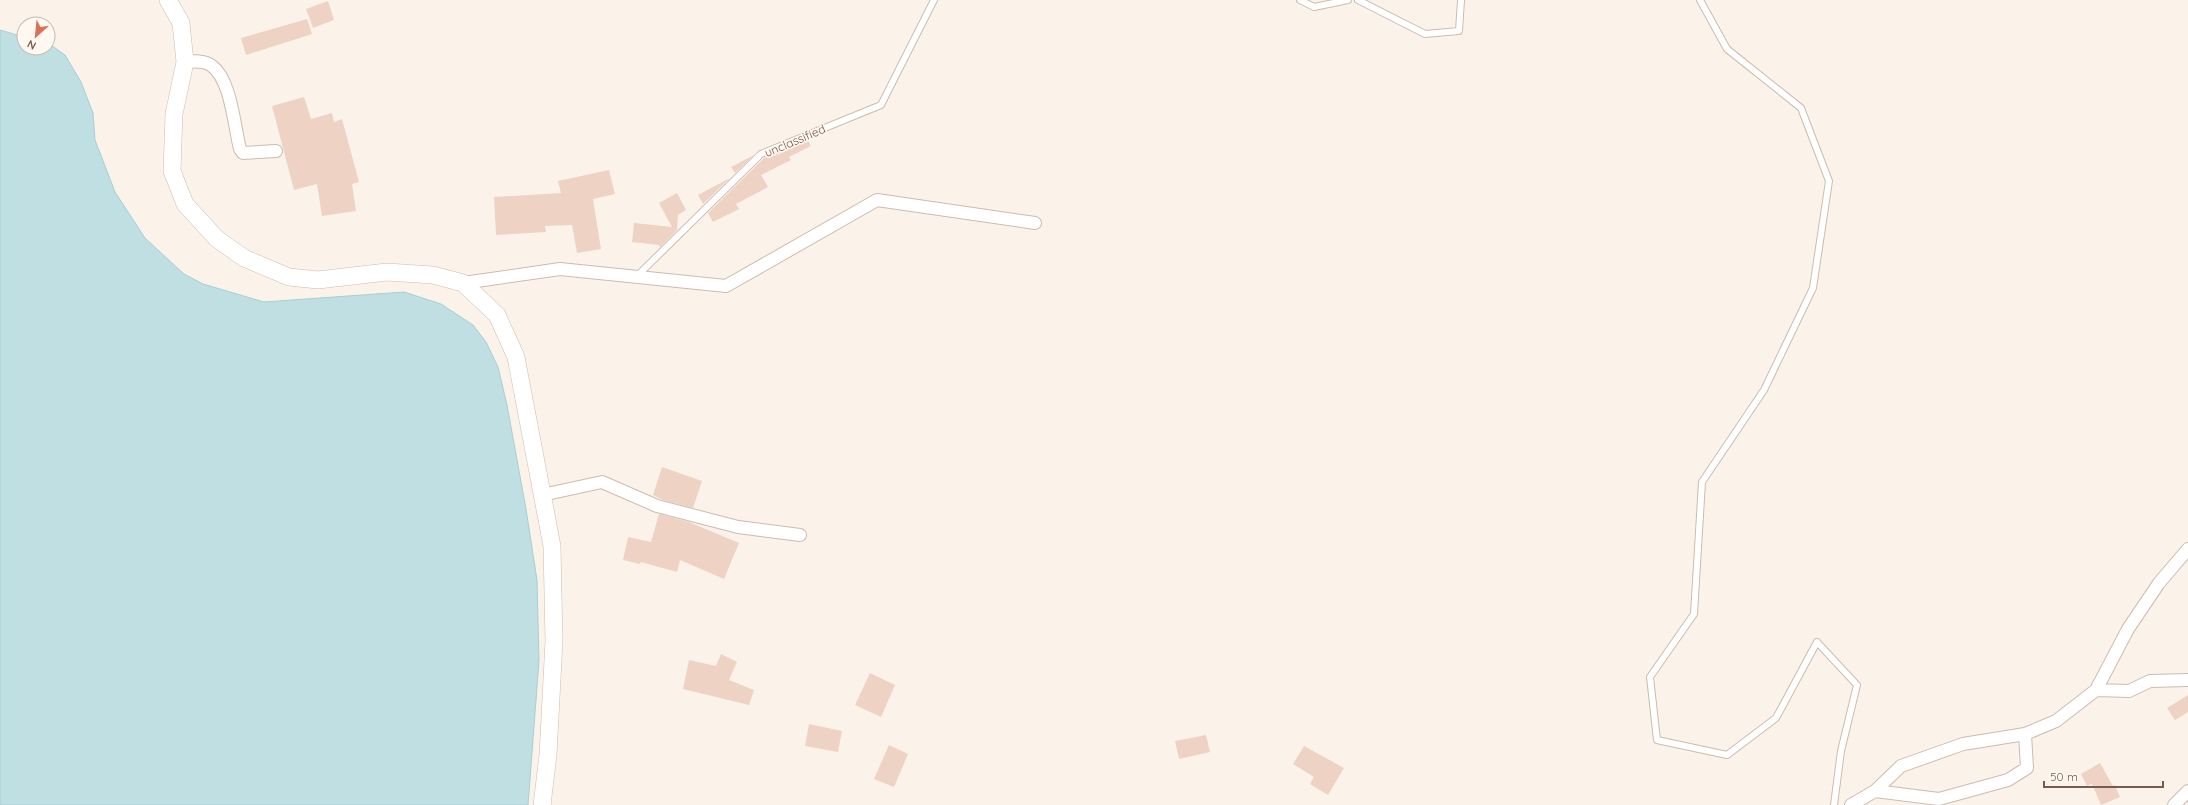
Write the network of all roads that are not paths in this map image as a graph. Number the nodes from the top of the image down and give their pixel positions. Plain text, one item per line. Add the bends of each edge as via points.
1 (168, 0) edge
2 (934, 0) edge
3 (1300, 0) edge
4 (1348, 0) edge
5 (1358, 0) edge
6 (1461, 0) edge
7 (1700, 0) edge
8 (185, 62) junction
9 (276, 151) dead end
10 (1035, 223) dead end
11 (636, 277) junction
12 (463, 283) junction
13 (542, 496) junction
14 (800, 535) dead end
15 (2188, 549) edge
16 (2188, 680) edge
17 (2096, 690) junction
18 (2025, 734) junction
19 (1875, 791) junction
20 (2188, 791) edge
21 (542, 805) edge
22 (1834, 805) edge
23 (1851, 805) edge
24 (2174, 805) edge

1 - 8 main road via 181,23
2 - 11 lane, unclassified via 881,105 761,154
3 - 4 lane via 1314,7
5 - 6 lane via 1425,34 1460,31
7 - 22 lane via 1727,49 1801,108 1829,181 1813,288 1764,390 1702,482 1694,614 1650,678 1657,740 1727,755 1776,718 1817,642 1857,686 1841,751
8 - 9 street via 198,61 211,65 224,78 242,152
8 - 12 main road via 174,114 172,171 185,204 217,239 244,258 289,277 318,280 387,272 433,275
10 - 11 street via 877,200 726,286
11 - 12 street via 560,269
12 - 13 main road via 497,315 516,357
13 - 14 street via 602,482 657,506 738,527
13 - 21 main road via 552,546 554,640 548,755
15 - 17 street via 2159,583 2128,629
16 - 17 street via 2150,681 2129,691
17 - 18 street via 2056,721
18 - 19 street via 1963,744 1901,766
18 - 19 street via 2027,768 2008,780 1939,799
19 - 23 street
20 - 24 street

